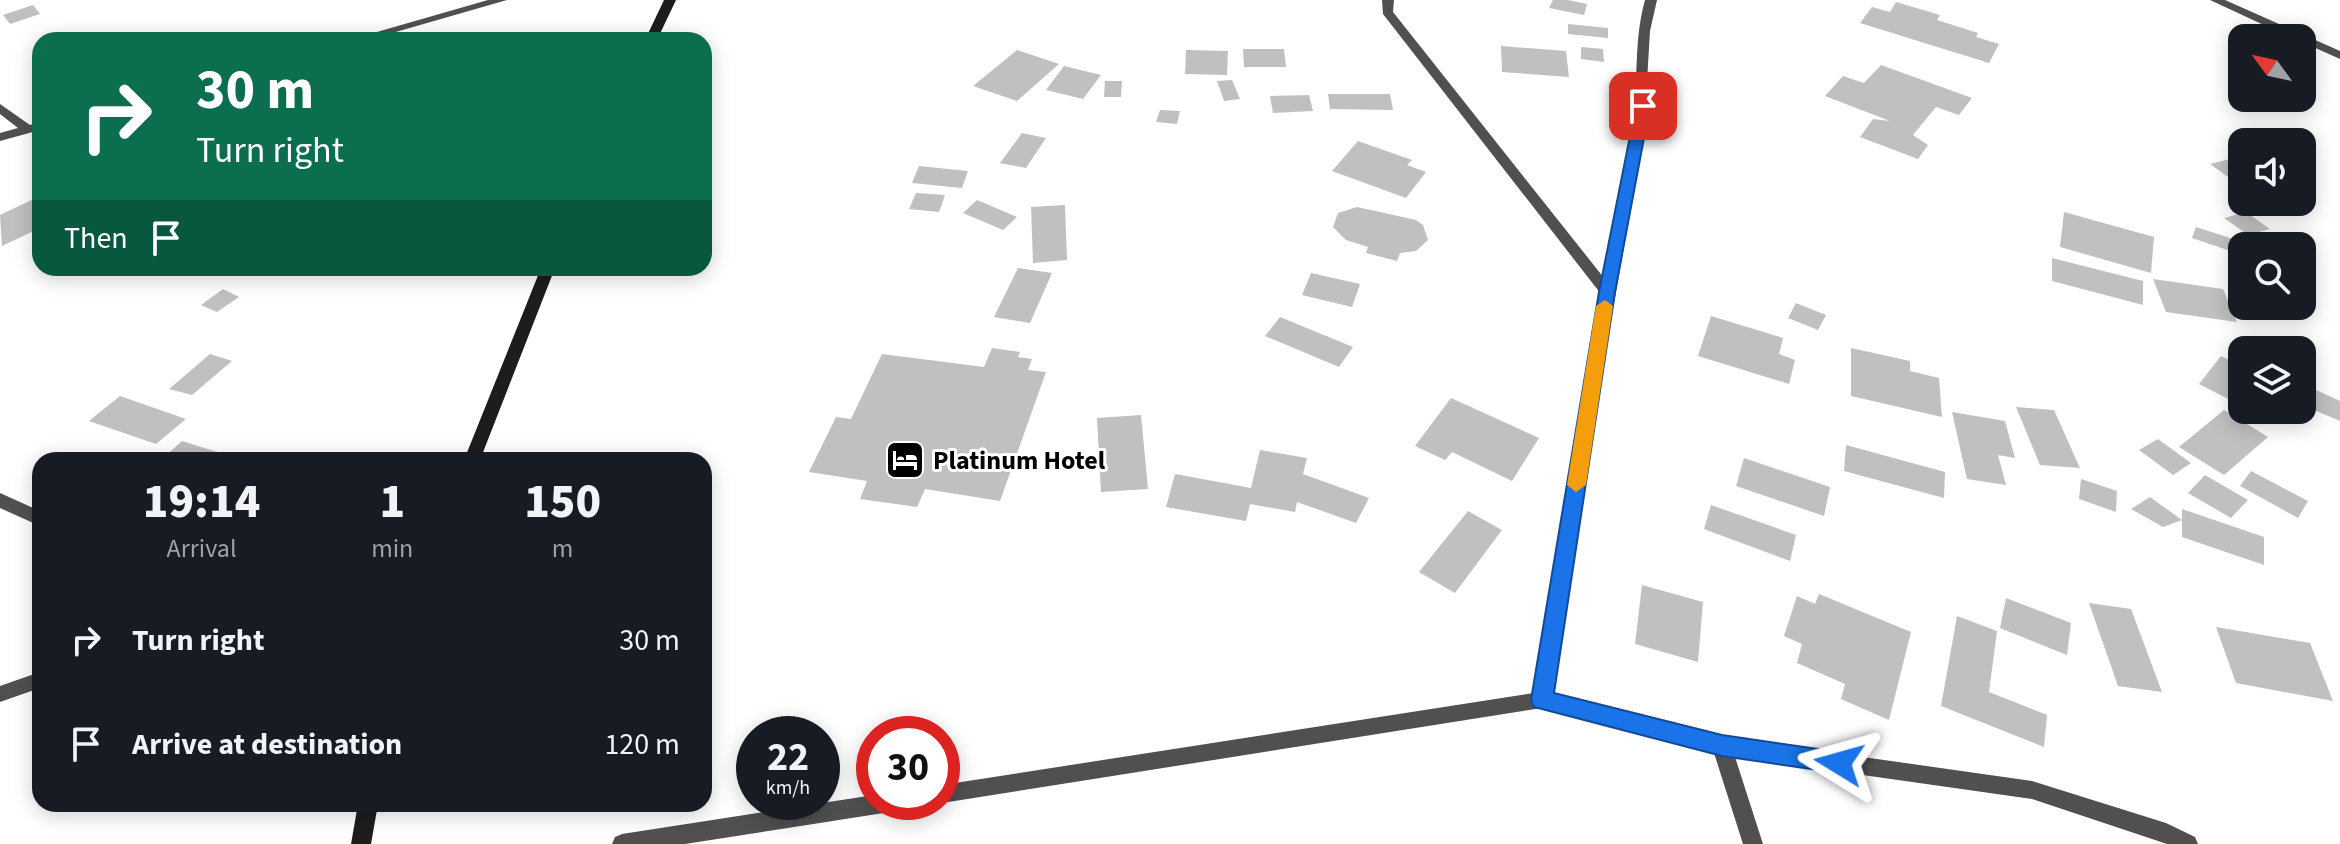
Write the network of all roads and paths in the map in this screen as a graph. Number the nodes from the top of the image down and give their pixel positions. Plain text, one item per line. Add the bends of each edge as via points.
1 (501, 0) edge
2 (670, 0) edge
3 (1388, 0) edge
4 (1651, 0) edge
5 (2216, 0) edge
6 (384, 32) edge
7 (655, 32) edge
8 (2340, 55) edge
9 (0, 108) edge
10 (32, 127) edge
11 (32, 129) edge
12 (0, 137) edge
13 (545, 276) edge
14 (1607, 292) junction
15 (475, 452) edge
16 (0, 500) edge
17 (32, 515) edge
18 (32, 683) edge
19 (0, 694) edge
20 (1542, 700) junction
21 (1722, 746) junction
22 (960, 791) edge
23 (856, 807) edge
24 (367, 812) edge
25 (361, 844) edge
26 (622, 844) edge
27 (1753, 844) edge
28 (2188, 844) edge

1 - 6 street
2 - 7 street
3 - 14 street via 1387,12
4 - 14 street via 1643,106
5 - 8 street
9 - 10 street
11 - 12 street
13 - 15 street
14 - 20 street
16 - 17 street
18 - 19 street
20 - 21 street
20 - 22 street
21 - 27 street
21 - 28 street via 2032,790
23 - 26 street
24 - 25 street

